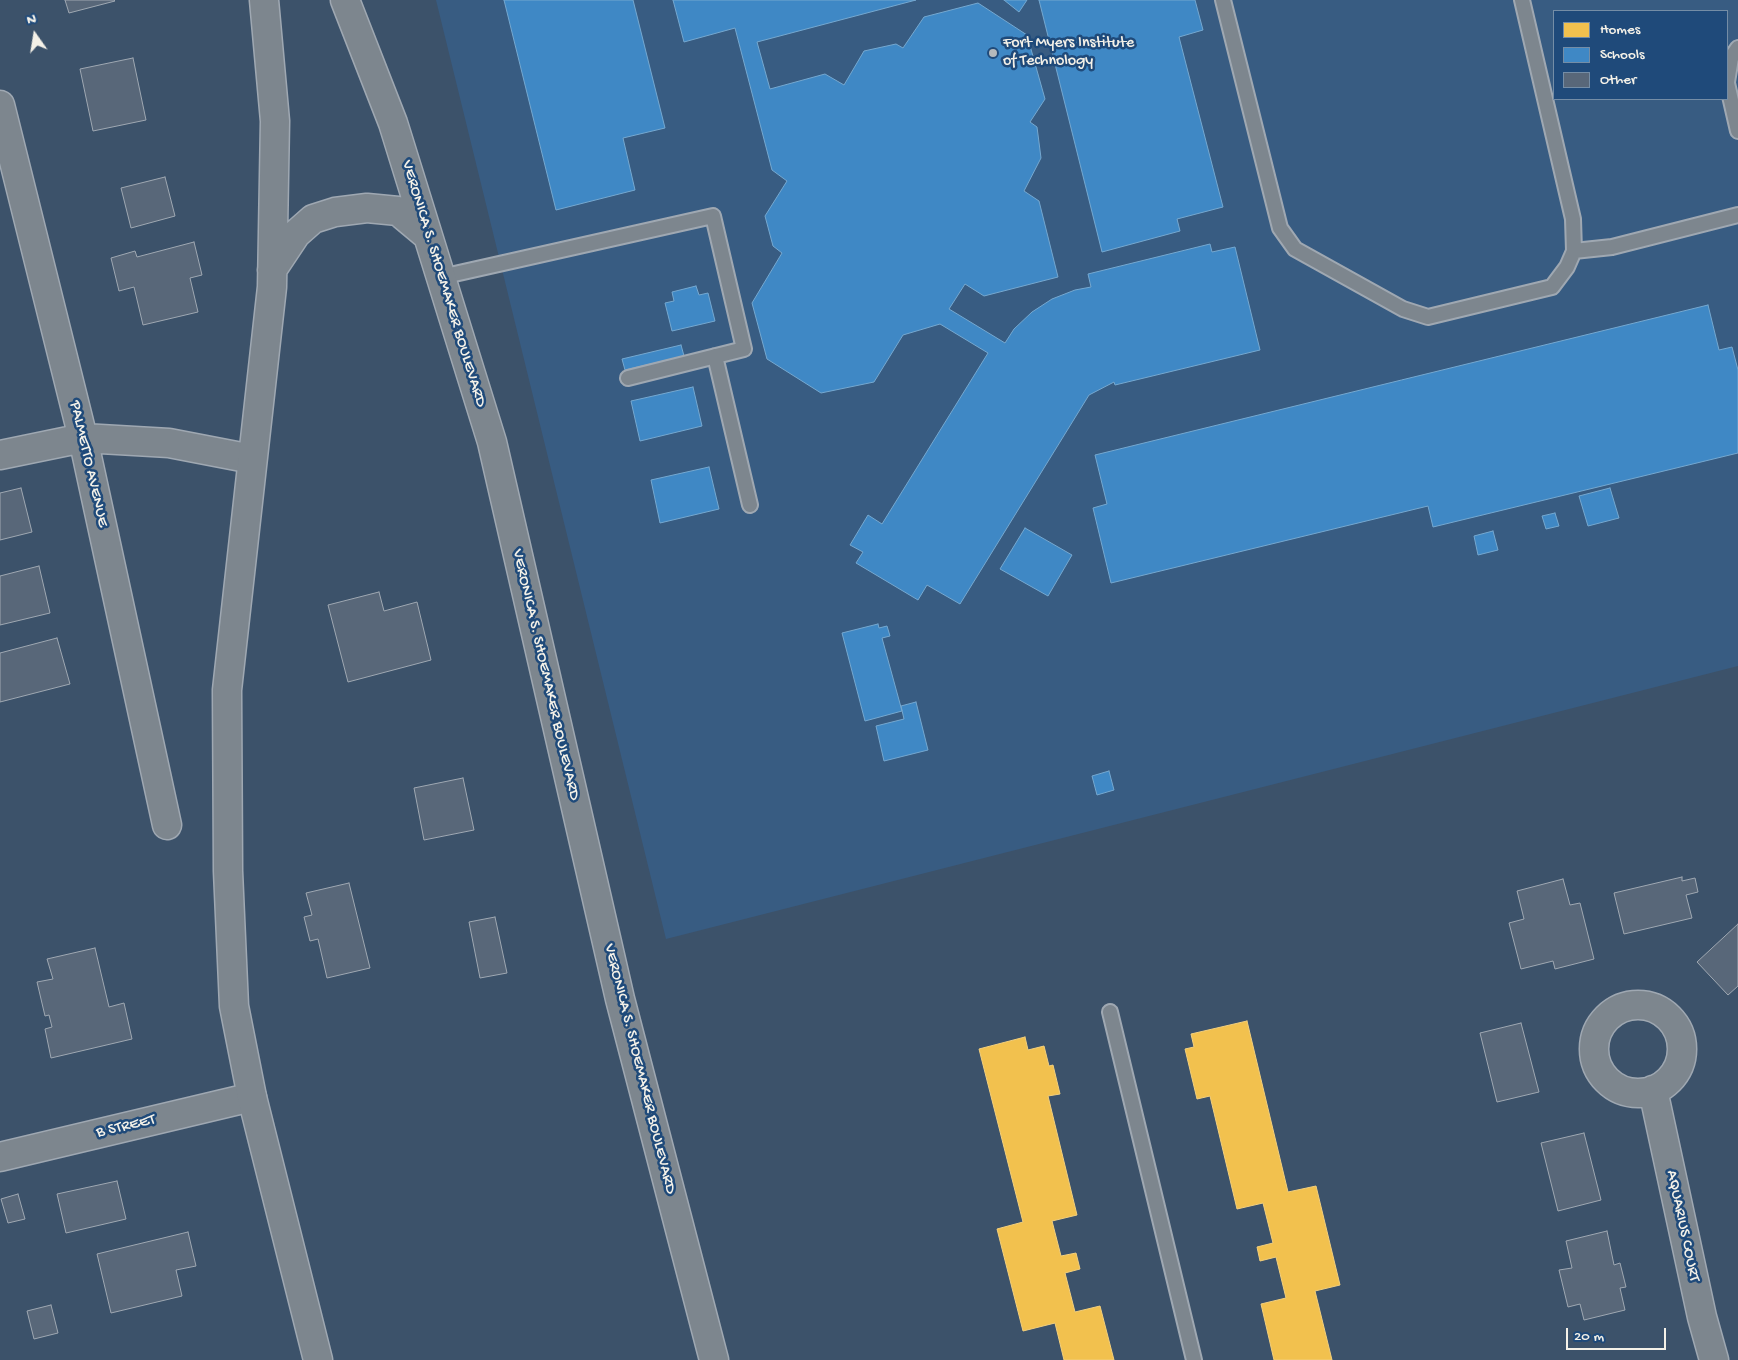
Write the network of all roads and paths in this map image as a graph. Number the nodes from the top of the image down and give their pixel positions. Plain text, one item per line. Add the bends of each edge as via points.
1 (264, 0) edge
2 (345, 0) edge
3 (1223, 0) edge
4 (1522, 0) edge
5 (1738, 48) edge
6 (1728, 76) edge
7 (1728, 86) edge
8 (0, 105) edge
9 (1738, 131) edge
10 (1738, 216) edge
11 (428, 236) junction
12 (1574, 251) junction
13 (272, 270) junction
14 (441, 277) junction
15 (715, 356) junction
16 (628, 378) dead end
17 (83, 438) junction
18 (0, 455) edge
19 (252, 459) junction
20 (750, 505) dead end
21 (167, 825) dead end
22 (1110, 1012) dead end
23 (1653, 1090) dead end
24 (252, 1097) junction
25 (0, 1157) edge
26 (318, 1360) edge
27 (714, 1360) edge
28 (1194, 1360) edge
29 (1714, 1360) edge

1 - 13 street via 275,121
2 - 11 street, VERONICA S. SHOEMAKER BOULEVARD via 393,123
3 - 12 lane via 1280,228 1295,249 1403,309 1428,317 1552,287
4 - 12 lane via 1573,219
5 - 6 lane via 1731,58
7 - 9 lane
8 - 17 street, PALMETTO AVENUE
10 - 12 lane via 1612,247
11 - 13 street via 398,211 367,208 335,212 313,219 296,234
11 - 14 street, VERONICA S. SHOEMAKER BOULEVARD
13 - 19 street
14 - 15 lane via 713,216 744,349
14 - 27 street, VERONICA S. SHOEMAKER BOULEVARD via 492,442 620,998
15 - 16 lane
15 - 20 lane
17 - 18 street
17 - 19 street via 169,442
17 - 21 street, PALMETTO AVENUE
19 - 24 street via 227,690 228,871 234,1006
22 - 28 lane
23 - 29 street, AQUARIUS COURT
24 - 25 street, B STREET
24 - 26 street

